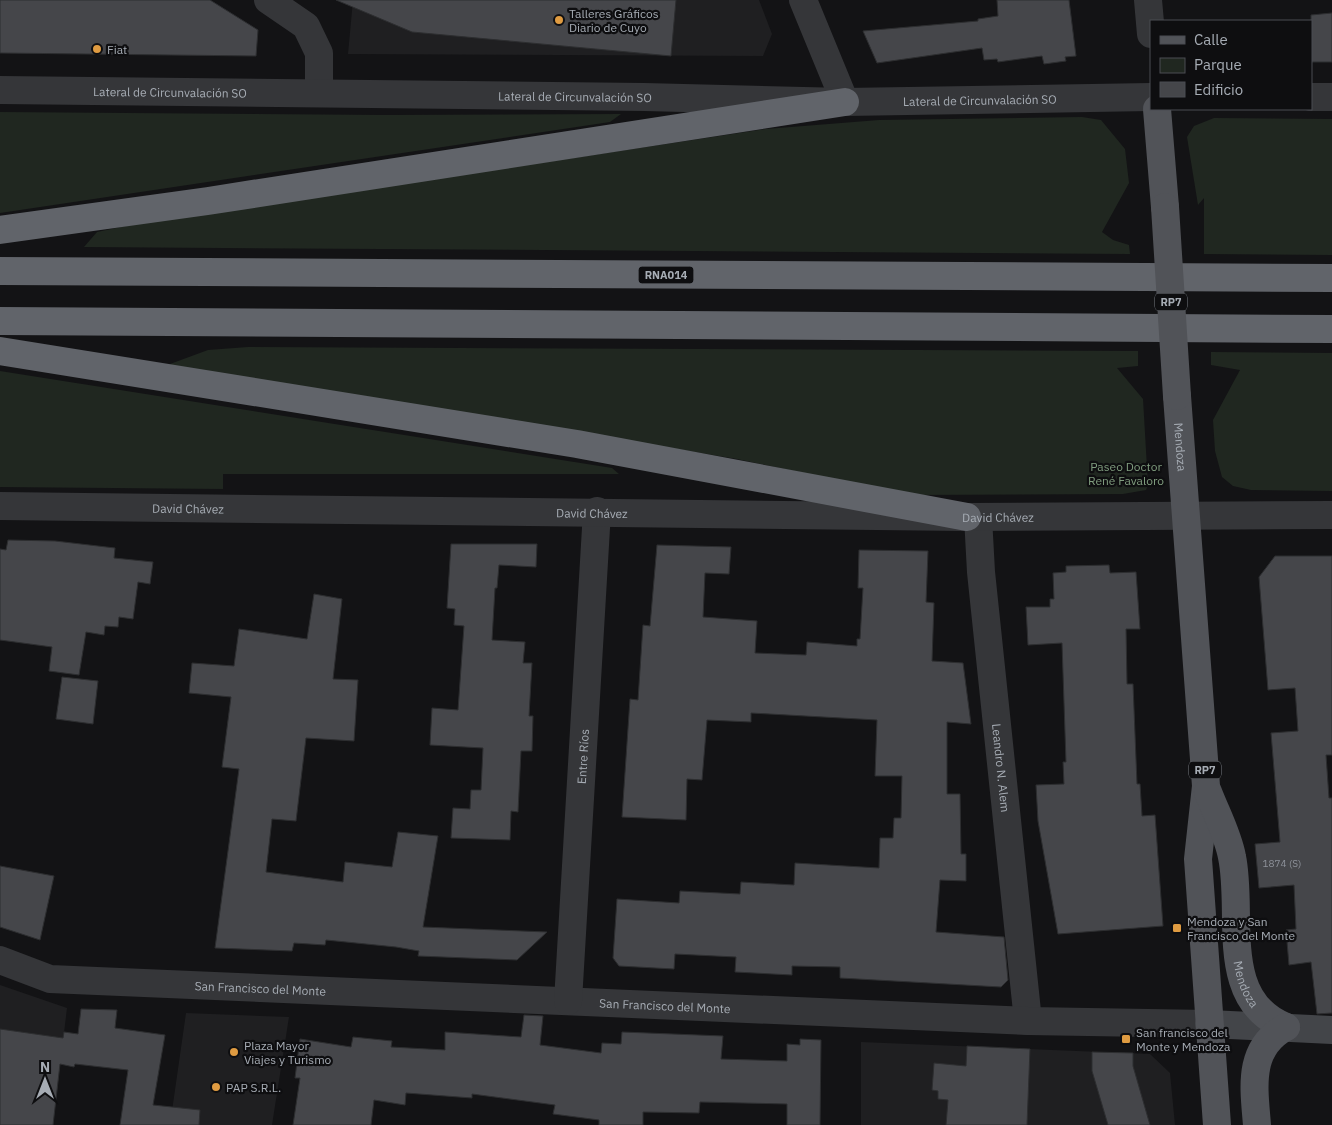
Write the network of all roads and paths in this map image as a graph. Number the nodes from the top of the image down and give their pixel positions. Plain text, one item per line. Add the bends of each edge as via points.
1 (268, 0) edge
2 (803, 0) edge
3 (1148, 0) edge
4 (1150, 23) edge
5 (0, 90) edge
6 (319, 92) junction
7 (1150, 97) edge
8 (1312, 97) edge
9 (1332, 97) edge
10 (845, 102) junction
11 (1157, 110) edge
12 (0, 230) edge
13 (0, 270) edge
14 (1332, 278) edge
15 (0, 321) edge
16 (1332, 329) edge
17 (0, 351) edge
18 (0, 506) edge
19 (597, 511) junction
20 (1185, 515) junction
21 (1332, 515) edge
22 (973, 517) junction
23 (1206, 786) junction
24 (0, 960) edge
25 (568, 1001) junction
26 (1028, 1021) junction
27 (1209, 1024) junction
28 (1286, 1027) junction
29 (1332, 1030) edge
30 (1217, 1125) edge
31 (1257, 1125) edge

1 - 6 street via 306,26 319,53
2 - 10 street
3 - 4 street
5 - 6 street, Lateral de Circunvalación SO
6 - 10 street, Lateral de Circunvalación SO
7 - 10 street, Lateral de Circunvalación SO
8 - 9 street
10 - 12 highway
11 - 20 main road, Mendoza / RP7, bridge
13 - 14 highway, RNA014
15 - 16 highway
17 - 22 highway via 568,442
18 - 19 street, David Chávez
19 - 22 street, David Chávez
19 - 25 street, Entre Ríos
20 - 21 street, David Chávez
20 - 22 street, David Chávez
20 - 23 main road, Mendoza / RP7
22 - 26 street, Leandro N. Alem
23 - 27 main road, Mendoza / RP7 via 1198,859
23 - 28 main road, Mendoza / RP7 via 1232,857 1239,963 1244,986 1263,1014
24 - 25 street, San Francisco del Monte via 50,979
25 - 26 street, San Francisco del Monte
26 - 27 street, San Francisco del Monte
27 - 28 main road, San Francisco del Monte
27 - 30 main road, Mendoza / RP7
28 - 29 main road, San Francisco del Monte
28 - 31 main road via 1265,1044 1256,1063

